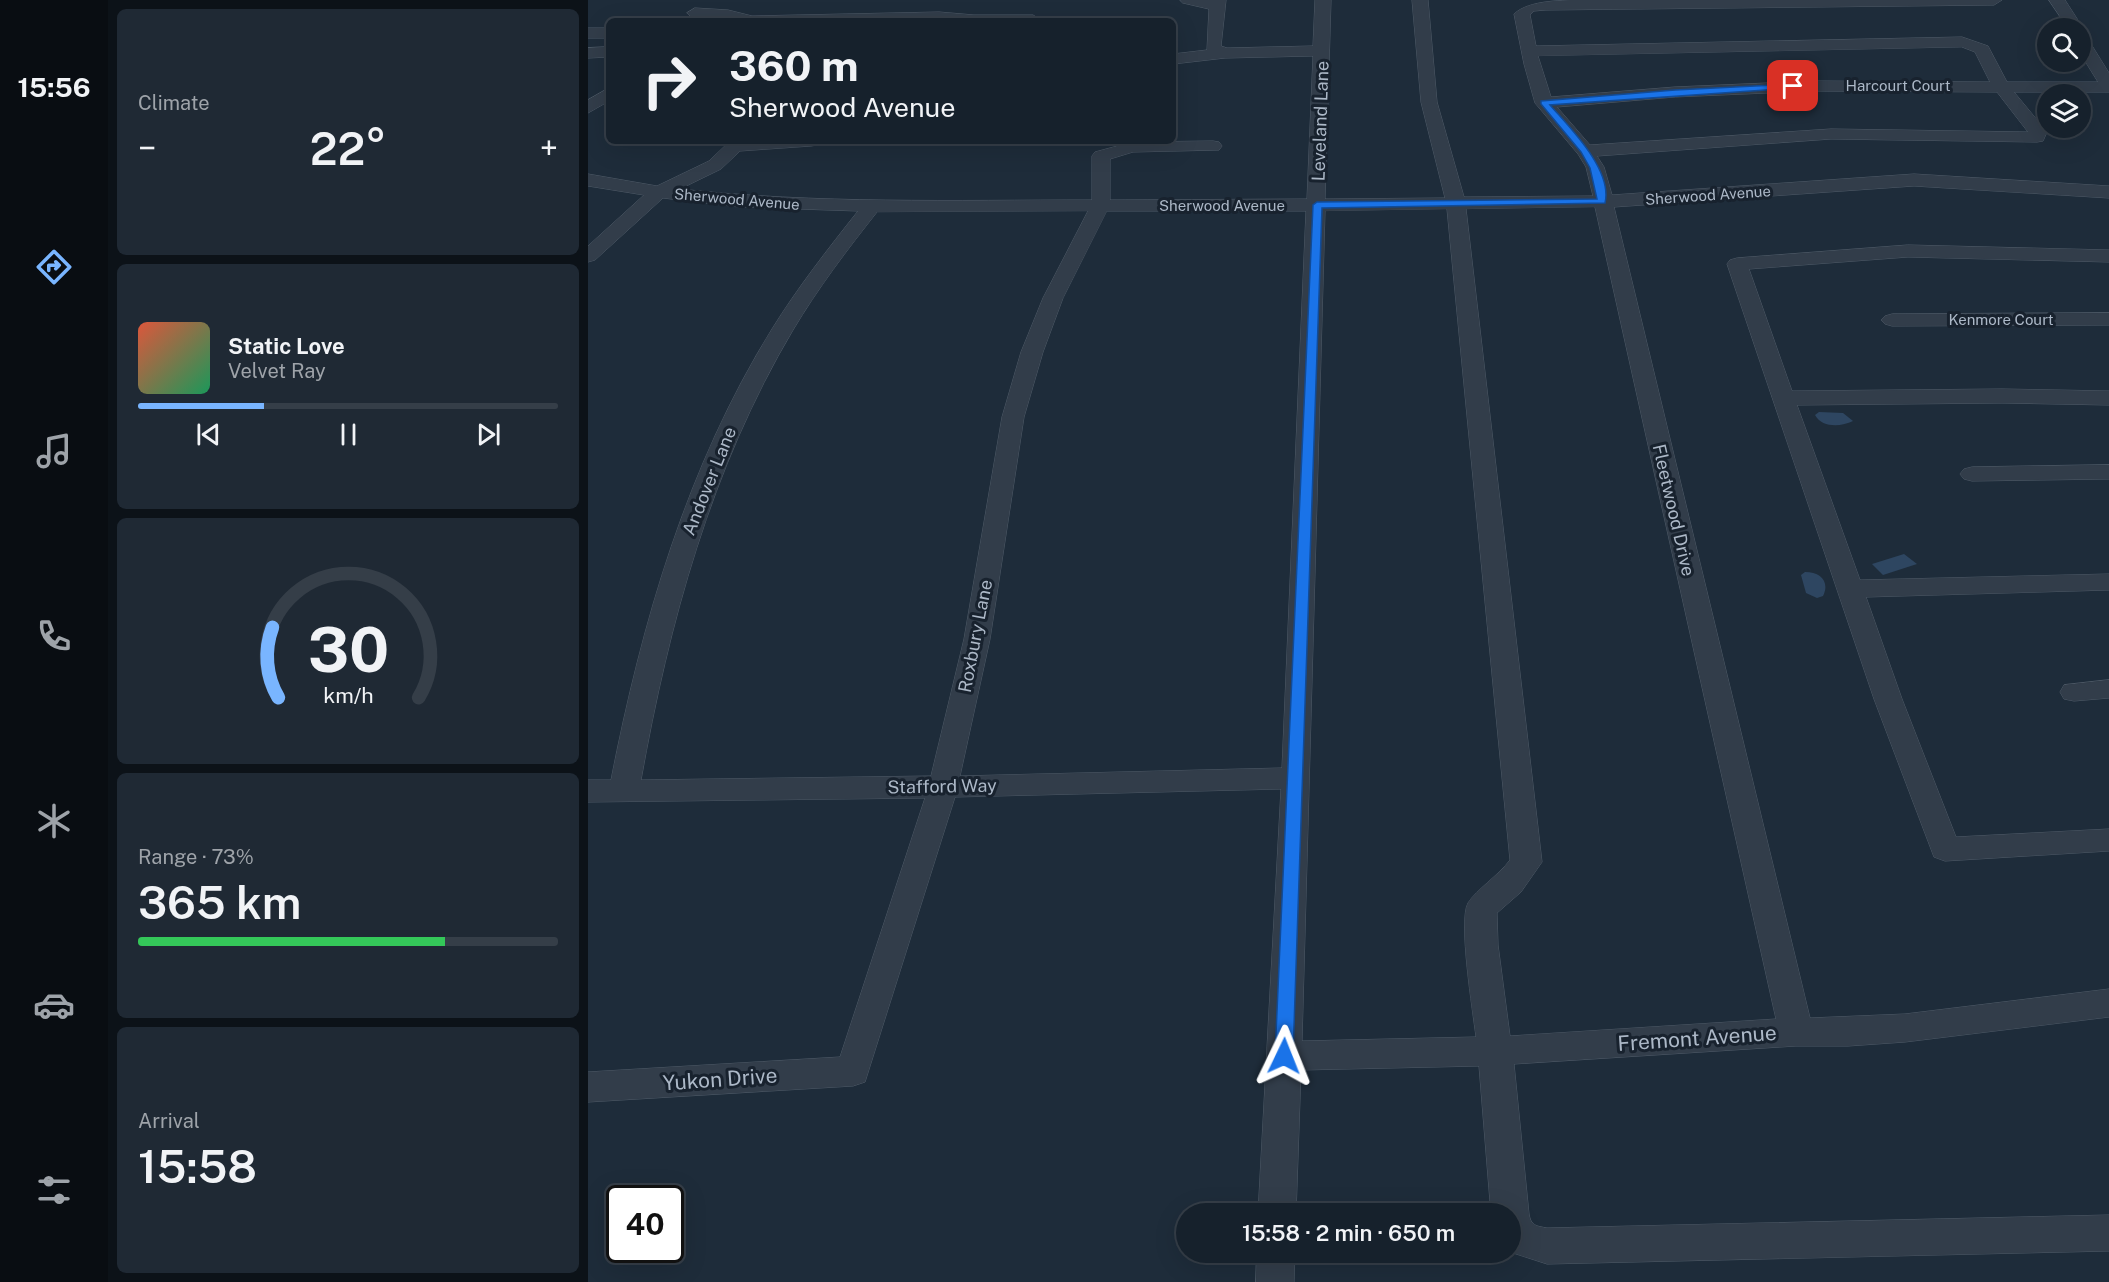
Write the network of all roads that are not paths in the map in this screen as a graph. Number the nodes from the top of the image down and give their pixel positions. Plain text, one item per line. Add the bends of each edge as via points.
1 (1188, 0) edge
2 (1323, 0) edge
3 (1420, 0) edge
4 (1994, 0) edge
5 (2057, 0) edge
6 (1218, 3) edge
7 (696, 11) edge
8 (734, 18) edge
9 (2068, 18) edge
10 (588, 33) edge
11 (606, 33) edge
12 (1322, 51) junction
13 (1529, 51) junction
14 (588, 52) edge
15 (606, 52) edge
16 (1225, 53) junction
17 (2091, 57) edge
18 (1176, 59) edge
19 (2000, 85) junction
20 (2109, 86) edge
21 (606, 95) edge
22 (1544, 102) junction
23 (588, 108) edge
24 (730, 144) edge
25 (1213, 146) dead end
26 (1585, 151) junction
27 (588, 180) edge
28 (659, 192) junction
29 (2109, 192) edge
30 (1602, 201) junction
31 (1456, 203) junction
32 (1101, 205) junction
33 (1317, 205) junction
34 (872, 206) junction
35 (588, 256) edge
36 (2109, 256) edge
37 (1892, 320) dead end
38 (2109, 320) edge
39 (1783, 398) junction
40 (2109, 398) edge
41 (2109, 472) edge
42 (1972, 474) dead end
43 (2109, 582) edge
44 (1849, 589) junction
45 (2109, 689) edge
46 (2074, 692) dead end
47 (1296, 778) junction
48 (944, 787) junction
49 (624, 790) junction
50 (588, 791) edge
51 (2109, 840) edge
52 (2109, 1003) edge
53 (1796, 1032) junction
54 (1495, 1051) junction
55 (1284, 1056) junction
56 (853, 1071) joint
57 (588, 1087) edge
58 (1277, 1203) edge
59 (1509, 1203) edge
60 (2109, 1233) edge
61 (1521, 1237) edge
62 (1276, 1263) edge
63 (1275, 1282) edge

1 - 6 street
2 - 12 street, Leveland Lane
3 - 31 street via 1429,102
4 - 13 street, Fleetwood Drive via 1546,5 1529,7 1522,14
5 - 9 street
6 - 16 street via 1213,48
7 - 8 street
10 - 11 street
12 - 16 street
12 - 33 street, Leveland Lane
13 - 19 street via 1962,42 1982,50
13 - 22 street, Fleetwood Drive
14 - 15 street
16 - 18 street
17 - 20 street
19 - 20 street, Harcourt Court
19 - 22 street, Harcourt Court via 1813,86
19 - 26 street via 2038,132 2037,137 1831,134
21 - 23 street
22 - 26 street, Fleetwood Drive
24 - 28 street via 715,165
25 - 32 street via 1132,147 1101,156
26 - 30 street, Fleetwood Drive via 1595,168
27 - 28 street, Sherwood Avenue
28 - 34 street, Sherwood Avenue via 761,202
28 - 35 street
29 - 30 street, Sherwood Avenue via 1876,180 1694,197
30 - 31 street, Sherwood Avenue
30 - 53 street, Fleetwood Drive
31 - 33 street, Sherwood Avenue
31 - 54 street via 1526,862 1481,909
32 - 33 street, Sherwood Avenue
32 - 34 street, Sherwood Avenue
32 - 48 street, Roxbury Lane via 1053,298 1013,417 977,639
33 - 47 street, Leveland Lane
34 - 49 street, Andover Lane via 825,267 773,346 712,467 682,547 656,636
36 - 39 street via 1908,251 1737,264
37 - 38 street, Kenmore Court
39 - 40 street
39 - 44 street
41 - 42 street
43 - 44 street
44 - 51 street via 1945,849
45 - 46 street
47 - 48 street, Stafford Way
47 - 55 street, Leveland Lane
48 - 49 street, Stafford Way
48 - 56 street, Roxbury Lane
49 - 50 street, Stafford Way
52 - 53 street, Fremont Avenue via 1905,1028
53 - 54 street, Fremont Avenue
54 - 55 street, Fremont Avenue
54 - 59 street
55 - 58 street, Leveland Lane
56 - 57 street, Yukon Drive
60 - 61 street via 1547,1246
62 - 63 street

